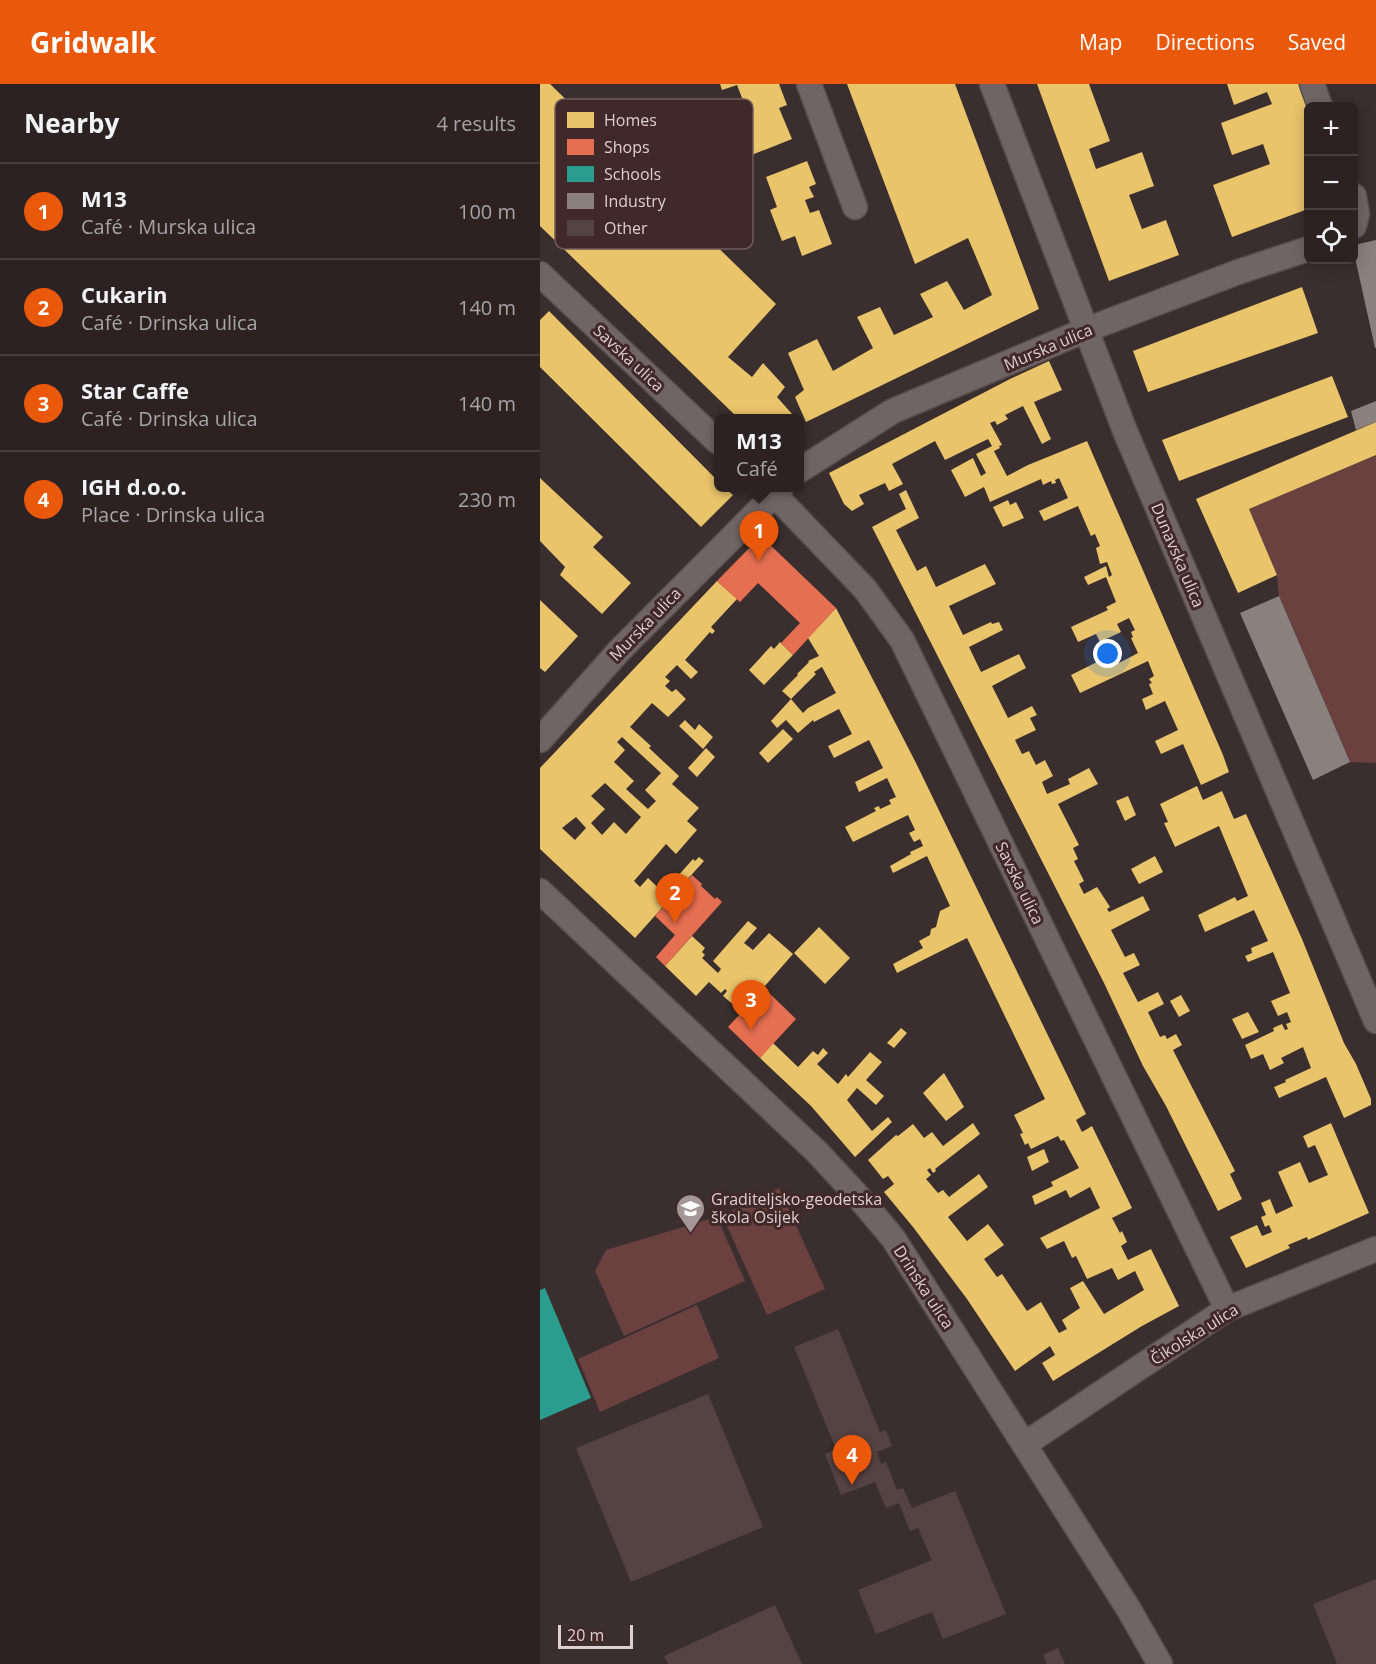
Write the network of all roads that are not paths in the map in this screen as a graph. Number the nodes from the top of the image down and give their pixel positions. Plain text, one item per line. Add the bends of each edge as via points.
1 (809, 84) edge
2 (992, 84) edge
3 (1312, 84) edge
4 (1319, 102) edge
5 (855, 207) dead end
6 (1304, 250) edge
7 (543, 282) edge
8 (1086, 330) junction
9 (714, 438) edge
10 (804, 467) edge
11 (773, 492) edge
12 (777, 492) edge
13 (540, 740) edge
14 (540, 891) edge
15 (1376, 1021) edge
16 (1376, 1249) edge
17 (1227, 1310) junction
18 (1025, 1444) junction
19 (1160, 1664) edge

1 - 5 street
2 - 8 street, Dunavska ulica
3 - 4 street
6 - 8 street, Murska ulica
7 - 9 street, Savska ulica
8 - 10 street, Murska ulica via 893,411
8 - 15 street, Dunavska ulica
11 - 13 street, Murska ulica via 618,652
12 - 17 street, Savska ulica via 866,589 902,640
14 - 18 street, Drinska ulica via 817,1152 855,1193 893,1238
16 - 17 street, Čikolska ulica
17 - 18 street, Čikolska ulica
18 - 19 street, Drinska ulica

